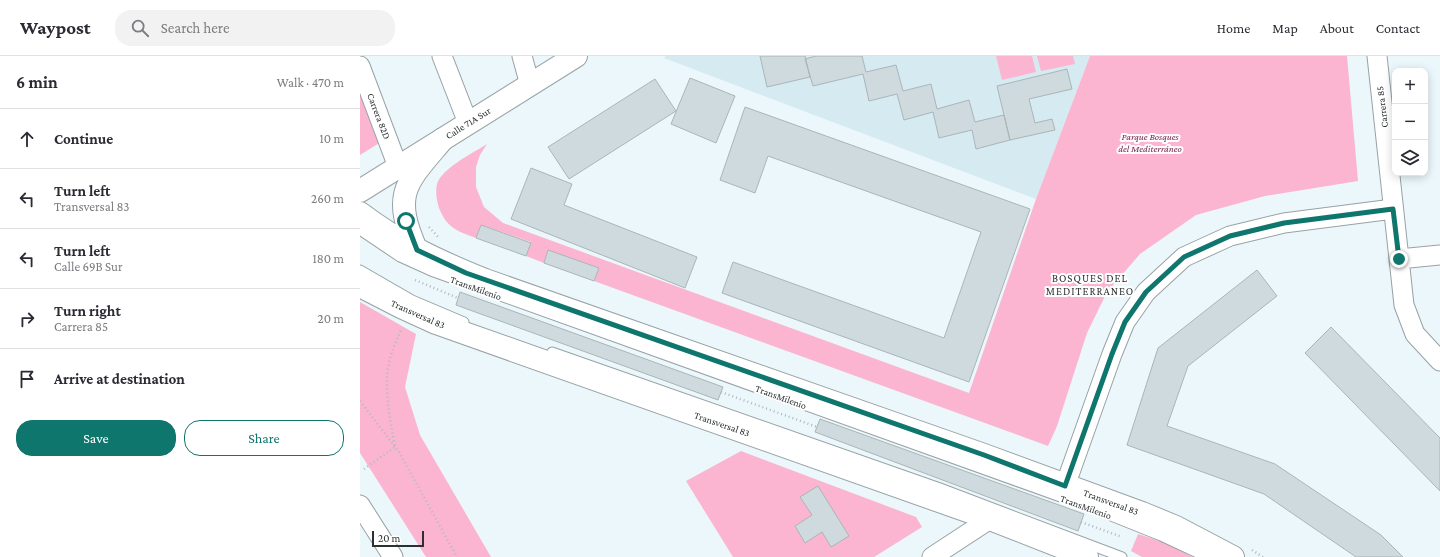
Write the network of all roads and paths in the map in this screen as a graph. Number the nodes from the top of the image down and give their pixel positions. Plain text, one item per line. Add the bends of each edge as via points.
1 (442, 56) edge
2 (522, 56) edge
3 (576, 56) edge
4 (1376, 56) edge
5 (360, 66) edge
6 (530, 85) junction
7 (468, 123) junction
8 (442, 139) junction
9 (398, 167) junction
10 (360, 191) edge
11 (1393, 209) junction
12 (360, 213) edge
13 (360, 230) edge
14 (417, 250) junction
15 (1440, 255) edge
16 (1399, 259) junction
17 (360, 270) edge
18 (360, 286) edge
19 (476, 326) dead end
20 (403, 328) dead end
21 (544, 350) dead end
22 (1440, 361) edge
23 (721, 392) dead end
24 (360, 401) edge
25 (817, 427) dead end
26 (395, 447) junction
27 (364, 469) dead end
28 (1065, 486) junction
29 (360, 505) edge
30 (990, 519) junction
31 (1081, 522) dead end
32 (1122, 537) dead end
33 (393, 557) edge
34 (457, 557) edge
35 (932, 557) edge
36 (1087, 557) edge
37 (1122, 557) edge
38 (1206, 557) edge
39 (1233, 557) edge

1 - 7 street
2 - 6 street
3 - 6 main road, Calle 71A Sur
4 - 11 street, Carrera 85
5 - 9 street, Carrera 82D
6 - 7 main road, Calle 71A Sur
7 - 8 main road, Calle 71A Sur
8 - 9 main road, Calle 71A Sur
8 - 14 main road via 411,177 404,196 406,221
9 - 10 main road, Calle 71A Sur
11 - 16 street, Carrera 85
11 - 28 street via 1284,223 1230,236 1184,257 1146,292 1125,322
12 - 14 main road, Transversal 83
13 - 38 lane, TransMilenio via 400,257 431,271 1091,508
14 - 28 main road, Transversal 83 via 485,280 962,447
15 - 16 street
16 - 22 street, Carrera 85 via 1408,319 1415,334
17 - 19 lane via 412,300
18 - 30 main road, Transversal 83 via 436,323
20 - 26 path via 394,346 387,375 388,411
21 - 37 lane via 940,488
23 - 25 path
24 - 26 path
26 - 27 path
26 - 34 path
28 - 39 main road, Transversal 83 via 1176,527
29 - 33 street
30 - 35 street
30 - 36 main road, Transversal 83
31 - 32 path

